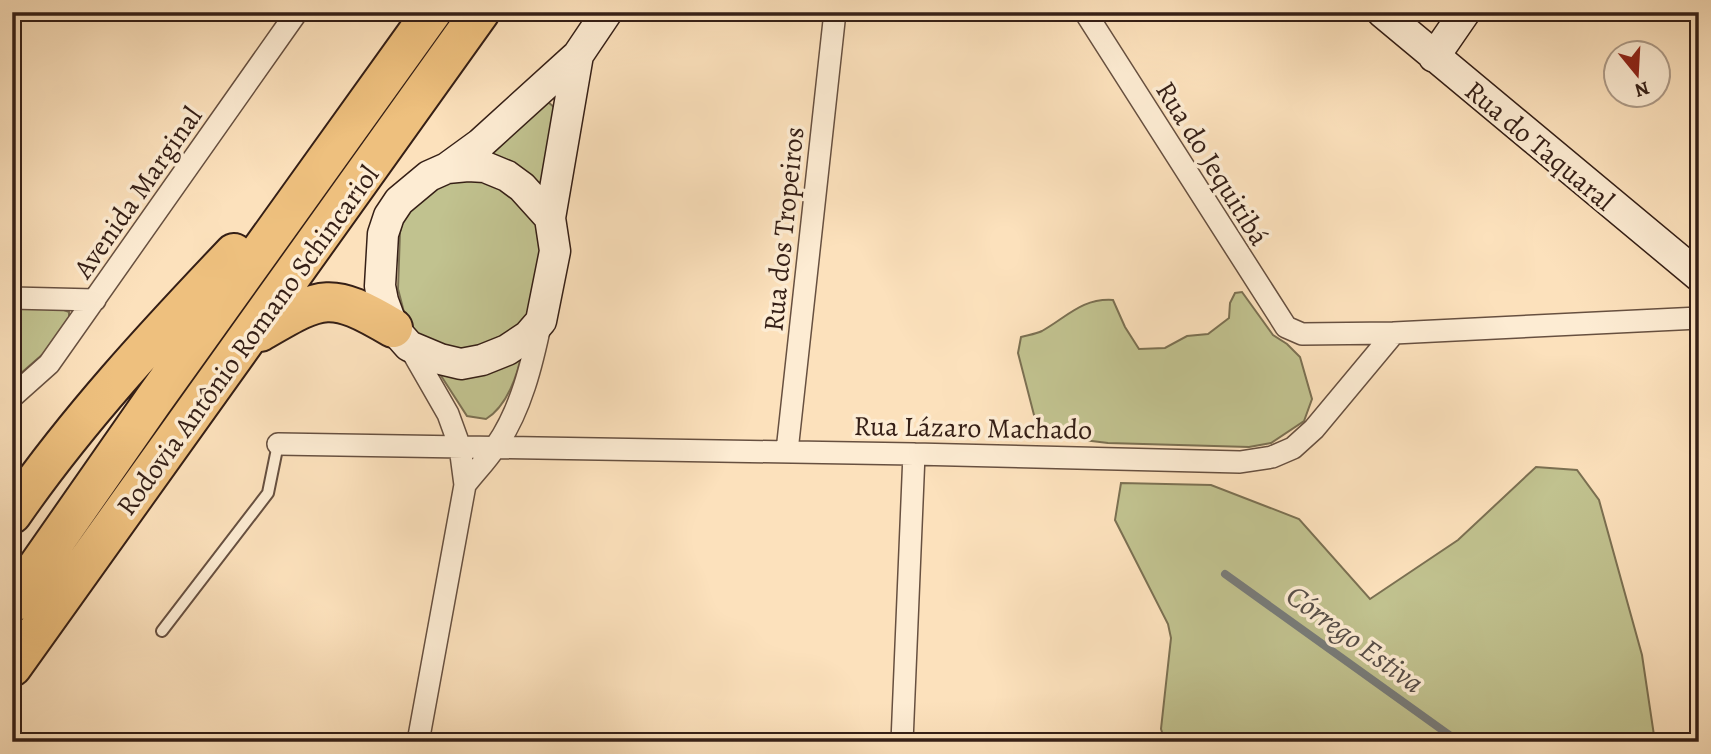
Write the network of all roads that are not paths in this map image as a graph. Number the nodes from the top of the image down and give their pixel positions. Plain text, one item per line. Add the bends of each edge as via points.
1 (298, 12) edge
2 (432, 12) edge
3 (481, 12) edge
4 (607, 12) edge
5 (835, 12) edge
6 (1085, 12) edge
7 (1382, 12) edge
8 (1465, 12) edge
9 (578, 55) junction
10 (1434, 57) junction
11 (334, 148) junction
12 (447, 168) junction
13 (550, 218) junction
14 (1699, 276) edge
15 (12, 298) edge
16 (95, 300) junction
17 (1699, 318) edge
18 (541, 321) junction
19 (1394, 333) junction
20 (401, 337) junction
21 (249, 338) junction
22 (12, 397) edge
23 (278, 444) joint
24 (460, 447) junction
25 (496, 447) junction
26 (787, 451) junction
27 (914, 453) junction
28 (465, 485) junction
29 (12, 514) edge
30 (12, 603) edge
31 (163, 631) dead end
32 (12, 667) edge
33 (418, 742) edge
34 (902, 742) edge

1 - 16 street, Avenida Marginal
2 - 11 highway, Rodovia Antônio Romano Schincariol
3 - 21 highway, Rodovia Antônio Romano Schincariol
4 - 9 street
5 - 26 street, Rua dos Tropeiros
6 - 19 street, Rua do Jequitibá via 1286,327 1302,334
7 - 10 street, Rua do Taquaral
8 - 10 street
9 - 12 street
9 - 13 street
10 - 14 street, Rua do Taquaral
11 - 29 highway via 149,342
11 - 30 highway, Rodovia Antônio Romano Schincariol
12 - 13 street via 485,167 507,176
12 - 20 street via 429,176 399,201 383,234 380,286
13 - 18 street via 555,251
15 - 16 street
16 - 22 street, Avenida Marginal via 49,364
17 - 19 street
18 - 20 street via 507,350 461,364 440,359
18 - 25 street via 510,424
19 - 27 street, Rua Lázaro Machado via 1314,429 1293,448 1272,457 1240,463
20 - 21 highway via 360,308 331,302 305,306
20 - 24 street via 448,414
21 - 32 highway, Rodovia Antônio Romano Schincariol
23 - 24 street, Rua Lázaro Machado
23 - 31 lane via 268,493
24 - 25 street, Rua Lázaro Machado
24 - 28 street
25 - 26 street, Rua Lázaro Machado
25 - 28 street
26 - 27 street, Rua Lázaro Machado
27 - 34 street
28 - 33 street

